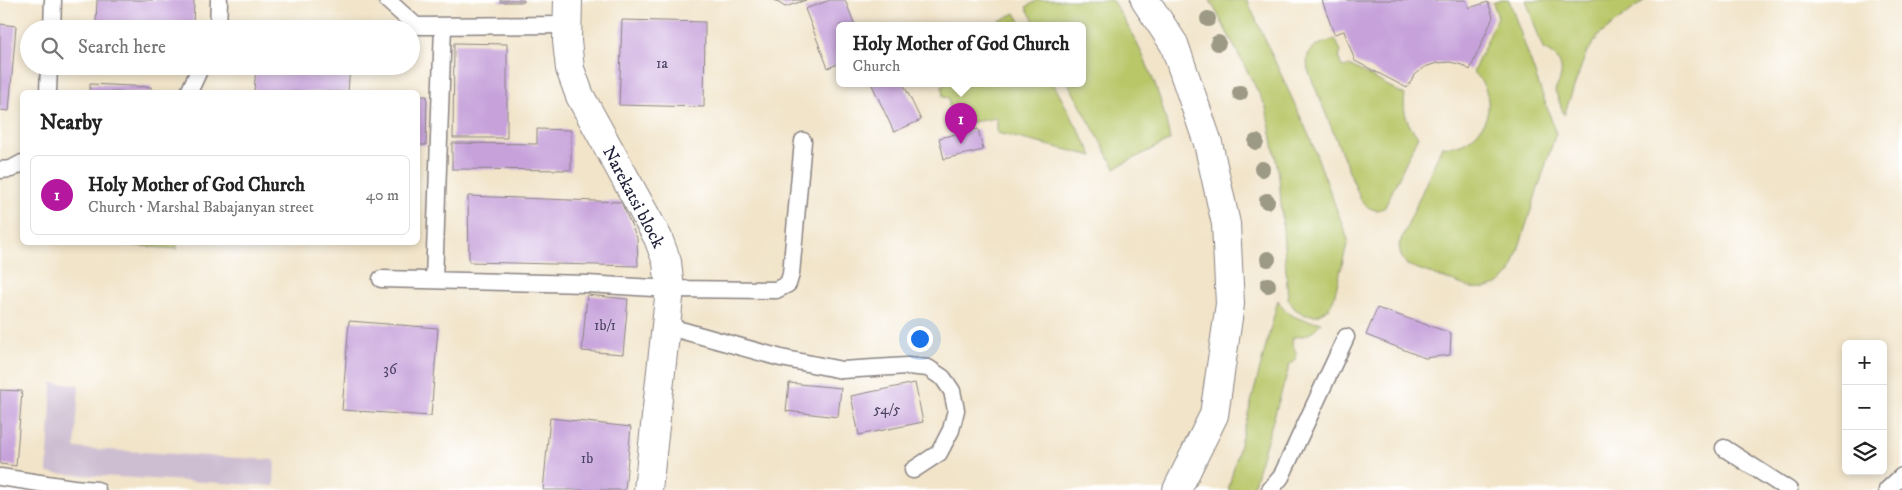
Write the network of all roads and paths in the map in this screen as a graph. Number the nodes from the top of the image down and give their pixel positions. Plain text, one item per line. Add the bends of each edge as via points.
1 (53, 0) edge
2 (219, 0) edge
3 (387, 0) edge
4 (1145, 0) edge
5 (568, 13) edge
6 (52, 20) edge
7 (218, 20) edge
8 (409, 20) edge
9 (420, 26) edge
10 (443, 26) junction
11 (49, 75) edge
12 (197, 75) edge
13 (48, 90) edge
14 (190, 90) edge
15 (803, 141) dead end
16 (20, 164) edge
17 (0, 170) edge
18 (381, 279) dead end
19 (434, 280) junction
20 (670, 288) junction
21 (666, 326) junction
22 (1346, 337) dead end
23 (1724, 448) dead end
24 (913, 470) dead end
25 (1902, 476) edge
26 (0, 477) edge
27 (73, 489) edge
28 (97, 490) edge
29 (648, 490) edge
30 (1177, 490) edge
31 (1270, 490) edge
32 (1789, 490) edge
33 (1887, 490) edge

1 - 6 lane
2 - 7 lane
3 - 8 lane
4 - 30 main road via 1174,44 1208,143 1226,224 1230,304 1214,415
5 - 10 lane
5 - 20 main road, Narekatsi block via 570,69 580,96 658,238 667,262
9 - 10 lane
10 - 19 lane
11 - 13 lane
12 - 14 lane
15 - 20 lane via 788,284 776,290
16 - 17 lane
18 - 19 lane
19 - 20 lane
20 - 21 main road, Narekatsi block
21 - 24 lane via 781,358 842,370 928,368 943,378 952,390 956,410 951,430 939,453
21 - 29 main road, Narekatsi block
22 - 31 lane via 1281,477
23 - 32 lane
25 - 33 lane
26 - 27 lane
27 - 28 lane

